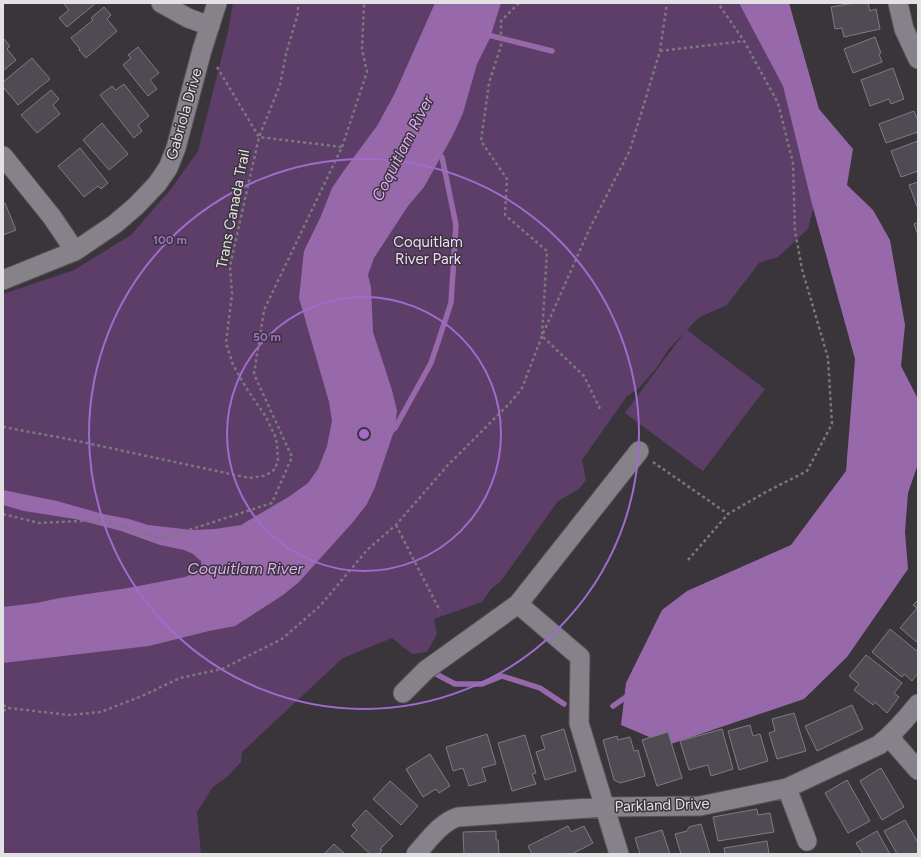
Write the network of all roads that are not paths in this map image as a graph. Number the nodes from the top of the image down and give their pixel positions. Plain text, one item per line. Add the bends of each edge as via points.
1 (161, 3) edge
2 (216, 3) edge
3 (898, 3) edge
4 (210, 26) junction
5 (918, 59) edge
6 (3, 156) edge
7 (75, 250) junction
8 (3, 280) edge
9 (639, 451) road end
10 (518, 604) junction
11 (403, 693) dead end
12 (918, 704) edge
13 (889, 737) junction
14 (918, 770) edge
15 (787, 788) junction
16 (604, 807) junction
17 (807, 840) dead end
18 (425, 850) edge
19 (619, 854) edge

1 - 4 street via 188,18
2 - 4 street, Gabriola Drive
3 - 5 street via 904,29
4 - 7 street, Gabriola Drive via 168,168 136,206 115,224
6 - 7 street
7 - 8 street, Gabriola Drive
9 - 10 street
10 - 11 street via 426,670
10 - 16 street via 580,657 579,723
12 - 13 street, Parkland Drive
13 - 14 street
13 - 15 street, Parkland Drive via 878,745
15 - 16 street, Parkland Drive via 700,806
15 - 17 street
16 - 18 street, Parkland Drive via 458,817 452,819
16 - 19 street

